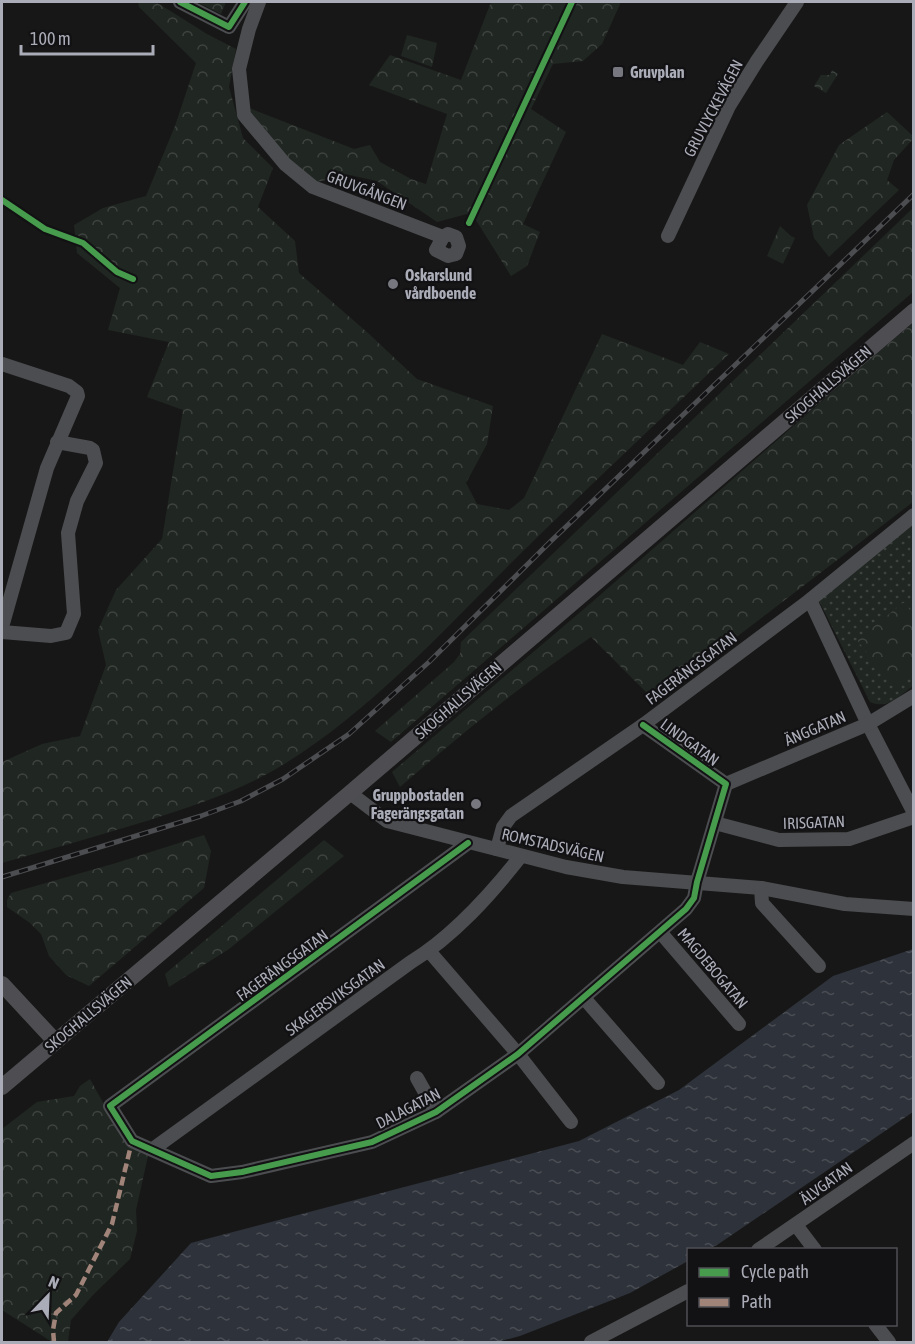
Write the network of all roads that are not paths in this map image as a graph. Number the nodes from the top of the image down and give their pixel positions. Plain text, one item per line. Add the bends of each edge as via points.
1 (180, 2) edge
2 (245, 2) edge
3 (259, 2) edge
4 (797, 2) edge
5 (668, 236) dead end
6 (443, 237) dead end
7 (914, 311) edge
8 (2, 364) edge
9 (57, 442) junction
10 (914, 515) edge
11 (810, 600) junction
12 (2, 627) edge
13 (2, 632) edge
14 (914, 696) edge
15 (643, 724) junction
16 (868, 724) junction
17 (726, 784) junction
18 (350, 793) junction
19 (914, 815) edge
20 (715, 823) junction
21 (468, 843) junction
22 (497, 849) junction
23 (521, 856) junction
24 (697, 882) junction
25 (761, 888) junction
26 (914, 909) edge
27 (661, 933) junction
28 (429, 951) junction
29 (819, 966) dead end
30 (2, 984) edge
31 (584, 998) junction
32 (739, 1024) dead end
33 (55, 1041) junction
34 (518, 1054) junction
35 (417, 1078) dead end
36 (658, 1083) dead end
37 (2, 1087) edge
38 (110, 1107) joint
39 (436, 1112) junction
40 (571, 1122) dead end
41 (914, 1143) edge
42 (153, 1149) junction
43 (796, 1225) junction
44 (761, 1248) edge
45 (813, 1248) edge
46 (687, 1292) edge
47 (876, 1326) edge
48 (598, 1341) edge
49 (884, 1341) edge

1 - 2 street via 229,27
3 - 6 street, GRUVGÅNGEN via 239,69 244,115 285,164 313,187
4 - 5 street, GRUVLYCKEVÄGEN via 732,101
7 - 18 main road, SKOGHALLSVÄGEN
8 - 9 street via 77,392
9 - 12 street via 46,468
9 - 13 street via 90,448 96,463 77,501 68,532 74,614 66,633 51,636
10 - 11 street, FAGERÄNGSGATAN
11 - 15 street, FAGERÄNGSGATAN
11 - 16 street
14 - 16 street, ÄNGGATAN
15 - 17 street, LINDGATAN
15 - 22 street, FAGERÄNGSGATAN via 511,816 503,827
16 - 17 street, ÄNGGATAN
16 - 19 street
17 - 20 street, LINDGATAN
18 - 21 street, ROMSTADSVÄGEN via 387,822
18 - 33 main road, SKOGHALLSVÄGEN
19 - 20 street, IRISGATAN via 849,839 779,840
20 - 24 street, LINDGATAN
21 - 22 street, ROMSTADSVÄGEN
21 - 38 street, FAGERÄNGSGATAN
22 - 23 street, ROMSTADSVÄGEN
23 - 24 street, ROMSTADSVÄGEN via 623,877
23 - 28 street, SKAGERSVIKSGATAN via 494,891
24 - 25 street, ROMSTADSVÄGEN
24 - 27 street, DALAGATAN via 694,898
25 - 26 street, ROMSTADSVÄGEN via 845,904
25 - 29 street via 762,903
27 - 31 street, DALAGATAN
27 - 32 street, MAGDEBOGATAN
28 - 34 street
28 - 42 street, SKAGERSVIKSGATAN
30 - 33 main road
31 - 34 street, DALAGATAN
31 - 36 street
33 - 37 main road, SKOGHALLSVÄGEN
34 - 39 street, DALAGATAN
34 - 40 street
35 - 39 street, DALAGATAN
38 - 42 street, DALAGATAN via 132,1141
39 - 42 street, DALAGATAN via 372,1142 242,1172 211,1176
41 - 43 street, ÄLVGATAN
43 - 44 street, ÄLVGATAN
43 - 45 street
46 - 48 street
47 - 49 street

